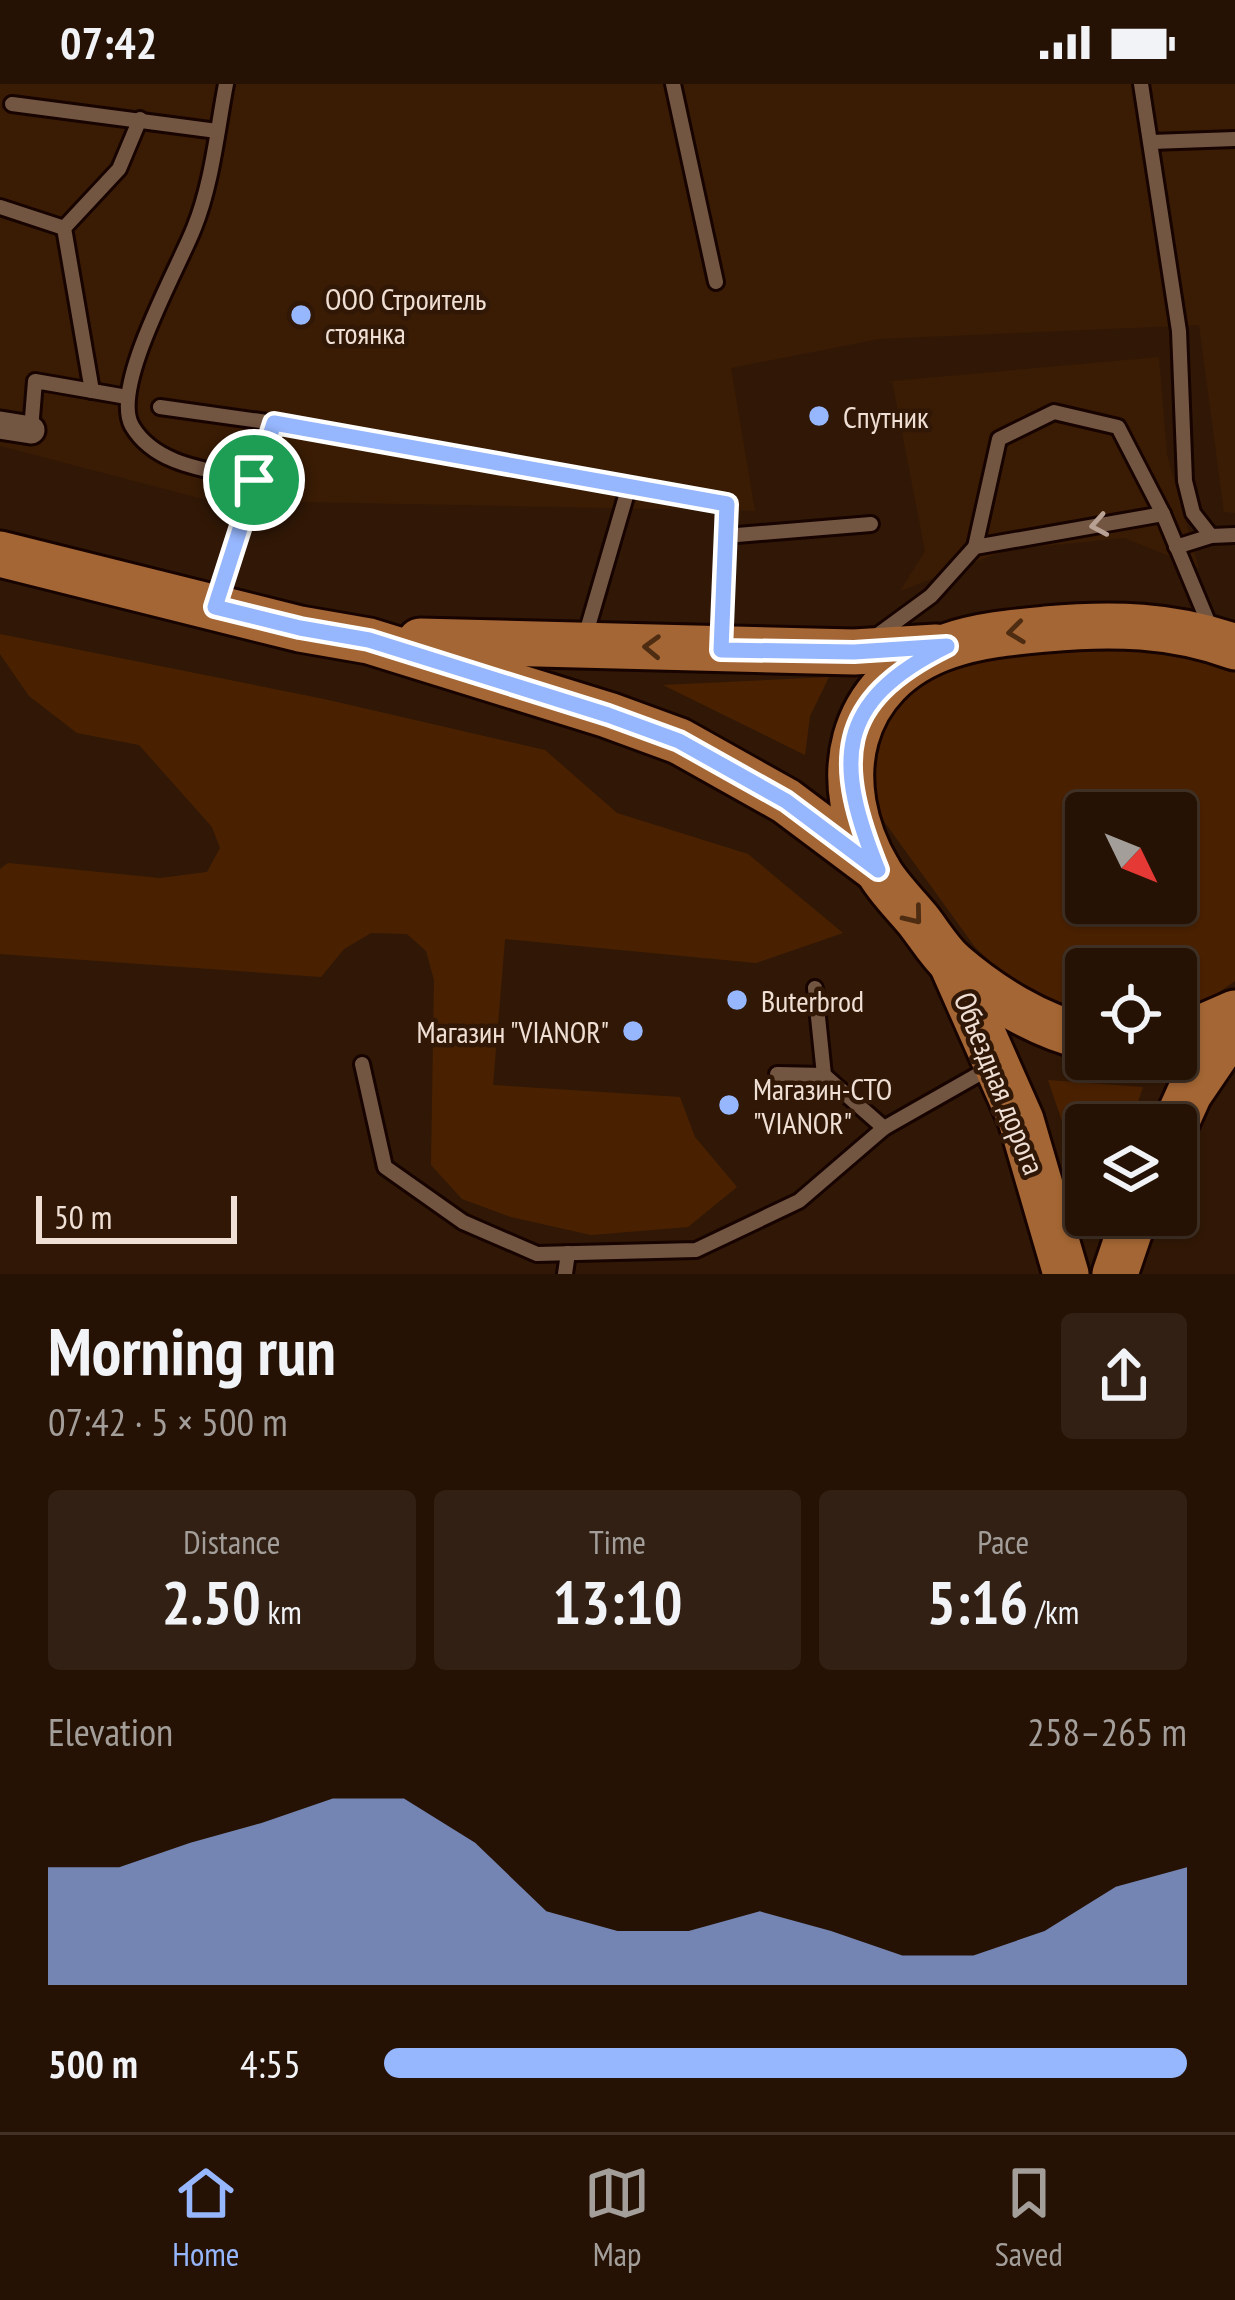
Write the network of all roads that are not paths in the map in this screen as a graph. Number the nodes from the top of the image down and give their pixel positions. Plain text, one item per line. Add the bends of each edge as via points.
1 (226, 84) edge
2 (673, 84) edge
3 (1141, 84) edge
4 (12, 104) dead end
5 (140, 119) junction
6 (218, 130) junction
7 (1235, 139) edge
8 (1150, 142) junction
9 (0, 207) edge
10 (64, 228) junction
11 (716, 282) dead end
12 (92, 391) junction
13 (128, 397) junction
14 (160, 407) dead end
15 (274, 423) junction
16 (0, 425) edge
17 (31, 430) joint
18 (254, 480) junction
19 (628, 487) junction
20 (1163, 514) junction
21 (871, 524) dead end
22 (725, 536) junction
23 (1211, 536) junction
24 (1235, 536) edge
25 (974, 547) junction
26 (1176, 547) junction
27 (0, 554) edge
28 (215, 607) junction
29 (369, 640) junction
30 (583, 644) junction
31 (1228, 644) edge
32 (947, 646) junction
33 (721, 650) junction
34 (854, 652) junction
35 (878, 870) junction
36 (951, 962) junction
37 (815, 988) dead end
38 (1235, 1013) edge
39 (1235, 1026) edge
40 (1197, 1030) edge
41 (1065, 1032) edge
42 (362, 1064) dead end
43 (997, 1064) junction
44 (777, 1074) dead end
45 (824, 1075) junction
46 (1184, 1104) edge
47 (884, 1128) junction
48 (1128, 1236) edge
49 (568, 1253) junction
50 (565, 1274) edge
51 (1066, 1274) edge
52 (1115, 1274) edge

1 - 6 lane
2 - 11 lane
3 - 8 lane
4 - 5 lane
5 - 6 lane
5 - 10 lane via 119,169
6 - 13 lane via 195,226 155,307
7 - 8 lane
8 - 23 lane via 1179,331 1185,481 1193,513
9 - 10 lane
10 - 12 lane
12 - 13 lane
12 - 17 lane via 35,381
13 - 18 lane via 130,424 165,458
14 - 15 lane
15 - 18 lane
15 - 19 lane
16 - 17 street
18 - 28 lane
19 - 22 lane via 727,504
19 - 30 lane
20 -> 25 lane
20 - 25 lane via 1118,428 1054,412 999,439
20 - 26 lane
21 - 22 lane
22 - 33 lane
23 - 24 lane
23 - 26 lane
25 - 34 lane via 931,596
26 - 31 lane
27 - 28 main road
28 - 29 main road
29 - 30 main road
29 - 35 main road via 679,741 786,801
33 -> 30 main road
31 -> 32 main road via 1137,624 1091,624
32 - 34 main road
32 - 35 main road via 889,683 850,749 853,796
33 - 34 main road
35 -> 36 main road
36 - 41 main road via 1044,1026
36 - 43 main road, Объездная дорога
37 - 45 lane
38 - 40 main road
39 - 46 main road
42 - 49 lane via 385,1167 463,1222 536,1254
43 - 47 lane
43 - 51 main road, Объездная дорога
44 - 45 lane
45 - 47 lane
47 - 49 lane via 799,1201 696,1250
48 - 52 main road
49 - 50 lane

